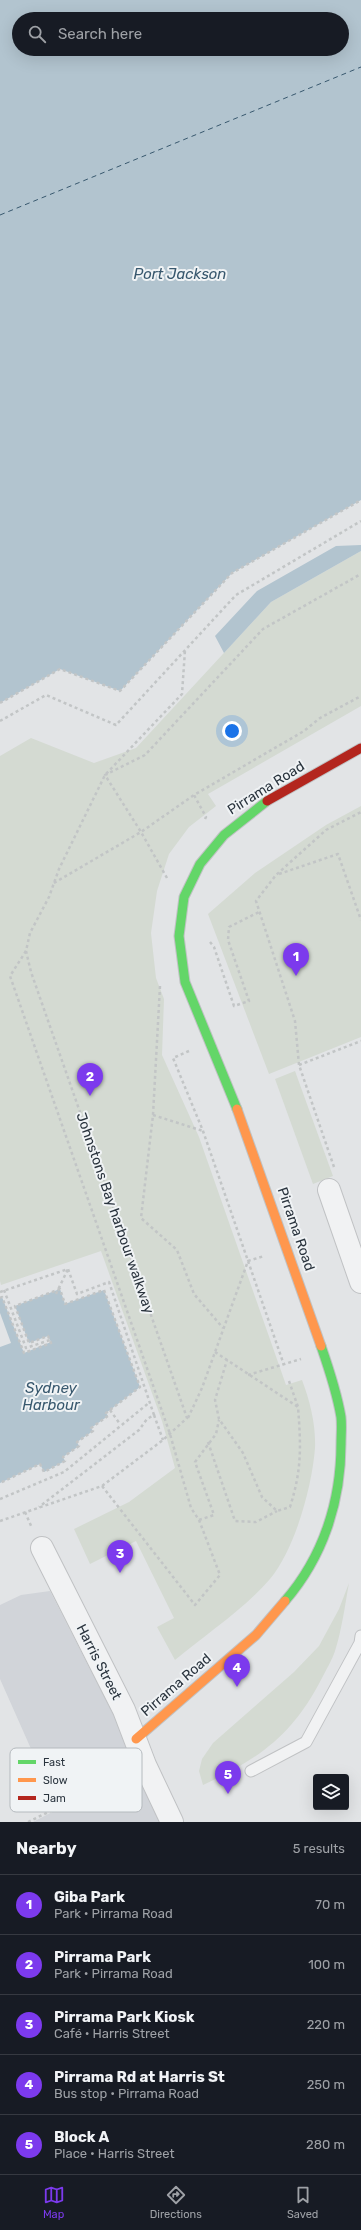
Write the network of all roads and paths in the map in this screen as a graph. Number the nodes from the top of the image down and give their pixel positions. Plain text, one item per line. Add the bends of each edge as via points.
1 (361, 500) edge
2 (361, 521) edge
3 (361, 574) edge
4 (185, 650) junction
5 (361, 696) edge
6 (0, 703) edge
7 (0, 721) edge
8 (361, 748) edge
9 (104, 775) junction
10 (194, 795) junction
11 (361, 812) edge
12 (202, 823) dead end
13 (141, 832) junction
14 (169, 872) dead end
15 (276, 876) junction
16 (53, 883) junction
17 (259, 912) junction
18 (361, 920) edge
19 (210, 942) dead end
20 (26, 951) junction
21 (160, 985) dead end
22 (361, 1041) edge
23 (186, 1044) dead end
24 (299, 1065) junction
25 (153, 1115) junction
26 (203, 1131) junction
27 (329, 1190) joint
28 (288, 1248) junction
29 (248, 1261) junction
30 (68, 1269) junction
31 (361, 1282) edge
32 (4, 1290) junction
33 (0, 1292) edge
34 (56, 1294) dead end
35 (0, 1298) edge
36 (223, 1328) junction
37 (50, 1340) junction
38 (215, 1352) junction
39 (323, 1352) junction
40 (227, 1360) junction
41 (284, 1364) junction
42 (248, 1375) junction
43 (289, 1381) dead end
44 (150, 1402) junction
45 (298, 1407) junction
46 (110, 1409) dead end
47 (154, 1415) junction
48 (188, 1418) junction
49 (219, 1419) junction
50 (120, 1424) junction
51 (170, 1434) junction
52 (162, 1440) junction
53 (208, 1442) junction
54 (0, 1483) edge
55 (102, 1486) junction
56 (0, 1499) edge
57 (38, 1507) junction
58 (277, 1511) junction
59 (199, 1520) junction
60 (0, 1521) edge
61 (42, 1548) dead end
62 (361, 1641) edge
63 (136, 1740) junction
64 (139, 1748) edge
65 (142, 1757) edge
66 (251, 1771) dead end
67 (48, 1812) edge
68 (28, 1822) edge
69 (172, 1822) edge

1 - 6 path via 232,573 120,691 60,669
2 - 4 path via 236,594
3 - 9 path via 263,629 145,755
4 - 7 path via 116,725 46,695
4 - 9 path, Johnstons Bay harbour walkway via 182,694
5 - 10 path
8 - 28 street, Pirrama Road via 256,808 226,830 203,858 194,875 181,918 180,954 185,982 241,1118
9 - 13 path
9 - 16 path, Johnstons Bay harbour walkway
10 - 12 path via 206,816
10 - 13 path
11 - 15 path via 326,830
13 - 14 path via 167,878
13 - 16 path
15 - 17 path via 256,901
15 - 18 path via 338,854
16 - 20 path, Johnstons Bay harbour walkway via 49,897 30,933
17 - 19 path via 229,927 228,940 249,1001 234,1006
17 - 24 path via 295,1021
20 - 48 path, Johnstons Bay harbour walkway via 31,972
20 - 51 path via 10,976
21 - 25 path
22 - 24 path
23 - 26 path via 189,1051 173,1058
24 - 27 path via 336,1173
25 - 26 path
25 - 36 path via 141,1218 177,1250 194,1294
26 - 29 path
27 - 31 street
28 - 29 path
28 - 39 street, Pirrama Road
29 - 36 path
29 - 41 path
30 - 32 path
30 - 34 path
30 - 44 path via 77,1294 109,1282
32 - 33 path
32 - 37 path via 26,1348
35 - 37 path via 2,1297 24,1353 51,1343
36 - 38 path
37 - 54 path via 48,1336 29,1343 15,1306 60,1289 65,1304 104,1290 140,1387 106,1413 108,1416 77,1442 79,1446 63,1457 65,1461 44,1472 40,1464
38 - 40 path
38 - 48 path
39 - 41 path
39 - 63 street, Pirrama Road via 341,1418 341,1441 338,1492 319,1550 298,1585 266,1624
40 - 42 path
40 - 49 path via 214,1400
41 - 42 path
42 - 45 path
43 - 45 path
44 - 47 path
44 - 50 path
45 - 58 path via 301,1453 298,1482 290,1507
46 - 50 path
47 - 52 path
47 - 57 path via 147,1419 139,1430
48 - 51 path
49 - 53 path via 216,1434
49 - 58 path via 243,1453 262,1497
50 - 56 path via 64,1472
51 - 52 path
51 - 59 path via 191,1508
52 - 55 path
53 - 58 path via 235,1521 256,1522
53 - 59 path via 195,1462 214,1515
55 - 57 path
55 - 59 path via 194,1605 220,1575
57 - 60 path
61 - 63 street, Harris Street via 124,1710
62 - 66 lane via 306,1742
63 - 64 street, Harris Street
65 - 69 street, Harris Street
67 - 68 path

